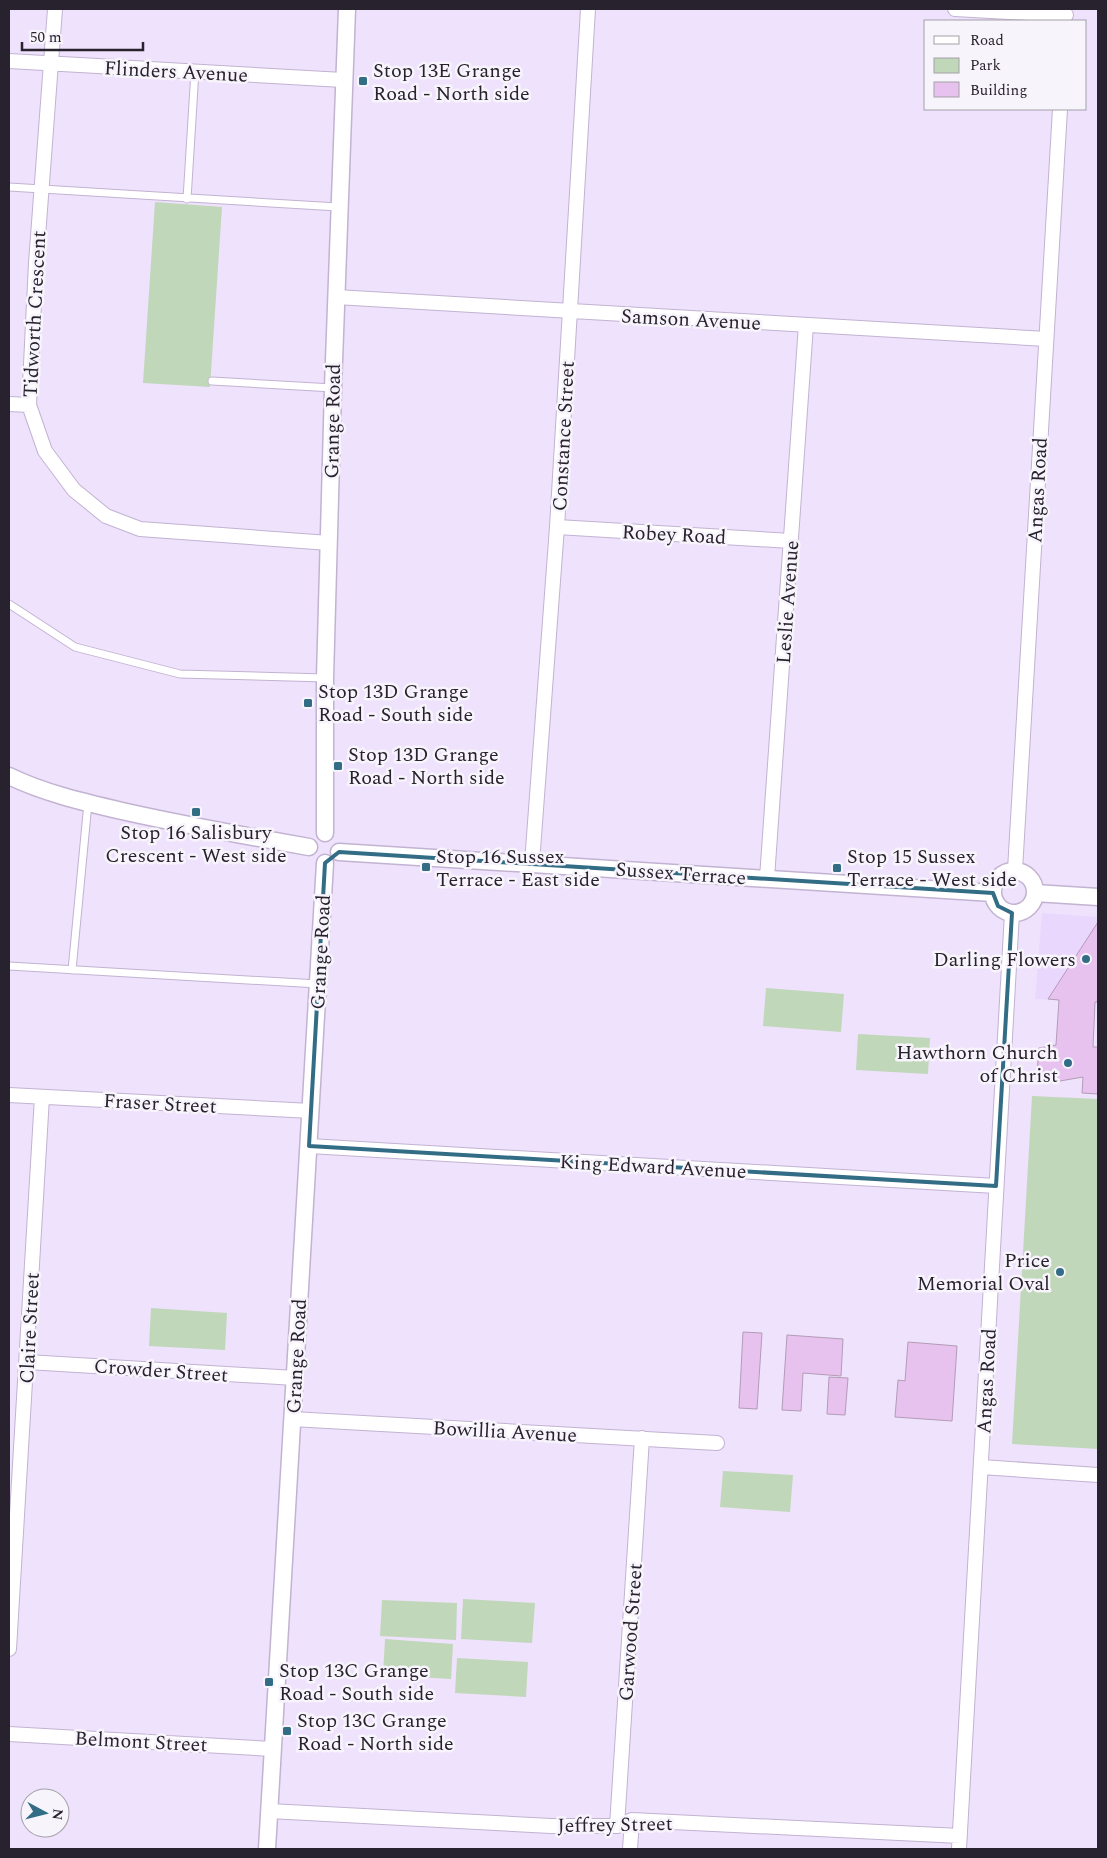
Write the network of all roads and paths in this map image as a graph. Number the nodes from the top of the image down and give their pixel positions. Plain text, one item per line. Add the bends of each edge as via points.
1 (55, 9) edge
2 (348, 9) edge
3 (588, 9) edge
4 (955, 9) edge
5 (1066, 15) edge
6 (9, 61) edge
7 (52, 64) junction
8 (194, 72) junction
9 (343, 80) junction
10 (1060, 110) edge
11 (9, 187) edge
12 (42, 190) junction
13 (187, 199) junction
14 (338, 207) junction
15 (336, 297) junction
16 (570, 312) junction
17 (806, 325) junction
18 (1046, 339) junction
19 (212, 381) dead end
20 (333, 388) junction
21 (9, 404) edge
22 (29, 406) junction
23 (558, 527) junction
24 (791, 540) junction
25 (329, 543) junction
26 (9, 604) edge
27 (326, 678) junction
28 (9, 776) edge
29 (88, 803) junction
30 (325, 832) junction
31 (309, 847) junction
32 (339, 852) junction
33 (325, 863) junction
34 (532, 863) junction
35 (1015, 870) junction
36 (767, 878) junction
37 (993, 893) junction
38 (1035, 893) junction
39 (1098, 897) edge
40 (1012, 913) junction
41 (9, 966) edge
42 (72, 970) junction
43 (318, 984) junction
44 (9, 1095) edge
45 (42, 1097) junction
46 (311, 1111) junction
47 (309, 1146) junction
48 (996, 1186) junction
49 (27, 1362) junction
50 (295, 1378) junction
51 (292, 1419) junction
52 (642, 1438) junction
53 (717, 1443) dead end
54 (981, 1467) junction
55 (1098, 1475) edge
56 (9, 1649) edge
57 (9, 1734) edge
58 (273, 1749) junction
59 (269, 1811) junction
60 (632, 1820) junction
61 (617, 1826) junction
62 (960, 1843) edge
63 (267, 1849) edge
64 (630, 1849) edge

1 - 7 street, Tidworth Crescent
2 - 9 street, Grange Road
3 - 16 street, Constance Street
4 - 5 street
6 - 7 street, Flinders Avenue
7 - 8 street, Flinders Avenue
7 - 12 street, Tidworth Crescent
8 - 9 street, Flinders Avenue
8 - 13 lane
9 - 14 street, Grange Road
10 - 18 street, Angas Road
11 - 12 lane
12 - 13 lane
12 - 22 street, Tidworth Crescent
13 - 14 lane
14 - 15 street, Grange Road
15 - 16 street, Samson Avenue
15 - 20 street, Grange Road
16 - 17 street, Samson Avenue
16 - 23 street, Constance Street
17 - 18 street, Samson Avenue
17 - 24 street, Leslie Avenue
18 - 35 street, Angas Road
19 - 20 lane
20 - 25 street, Grange Road
21 - 22 street
22 - 25 street, Tidworth Crescent via 45,451 74,490 106,516 140,529
23 - 24 street, Robey Road
23 - 34 street, Constance Street
24 - 36 street, Leslie Avenue
25 - 27 street, Grange Road
26 - 27 lane via 75,646 180,674
27 - 30 street, Grange Road
28 - 29 street
29 - 31 street via 184,825
29 - 42 lane
30 - 31 street via 312,838
30 - 32 street via 336,839
31 - 33 street via 316,860
32 - 33 street via 334,860
32 - 34 street, Sussex Terrace
33 - 43 street, Grange Road
34 - 36 street, Sussex Terrace
35 - 37 street via 997,879
35 - 38 street via 1032,880
36 - 37 street, Sussex Terrace
37 - 40 street via 998,906
38 - 39 street
38 - 40 street via 1026,910
40 - 48 street, Angas Road
41 - 42 lane
42 - 43 lane
43 - 46 street, Grange Road
44 - 45 street, Fraser Street
45 - 46 street, Fraser Street
45 - 49 street, Claire Street
46 - 47 street, Grange Road
47 - 48 street, King Edward Avenue
47 - 50 street, Grange Road
48 - 54 street, Angas Road
49 - 50 street, Crowder Street
49 - 56 street, Claire Street
50 - 51 street, Grange Road
51 - 52 street, Bowillia Avenue
51 - 58 street, Grange Road
52 - 53 street, Bowillia Avenue
52 - 61 street, Garwood Street
54 - 55 street
54 - 62 street, Angas Road
57 - 58 street, Belmont Street
58 - 59 street, Grange Road
59 - 61 street, Jeffrey Street via 551,1826
59 - 63 street, Grange Road
60 - 61 street, Jeffrey Street
60 - 62 street, Jeffrey Street
60 - 64 street

